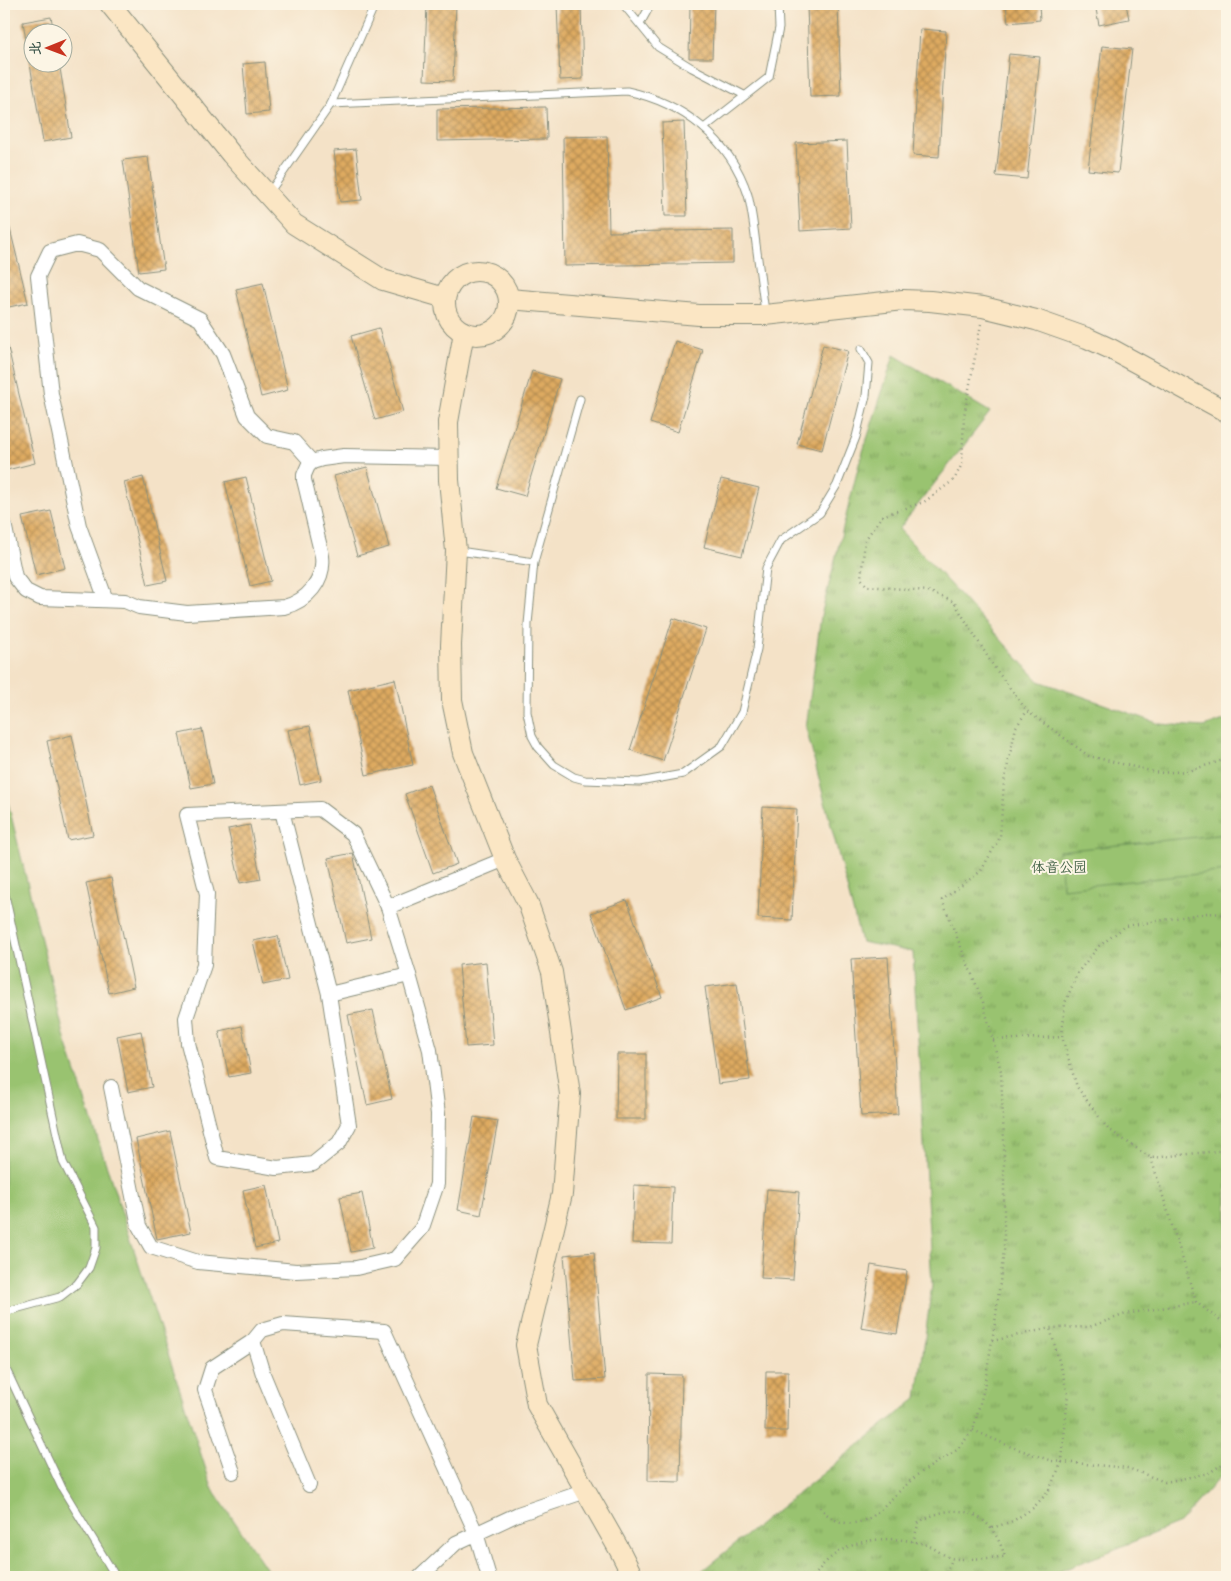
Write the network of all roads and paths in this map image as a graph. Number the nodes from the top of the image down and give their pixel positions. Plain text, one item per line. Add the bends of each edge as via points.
1 (110, 4) edge
2 (375, 4) edge
3 (623, 4) edge
4 (651, 4) edge
5 (778, 4) edge
6 (640, 24) junction
7 (744, 95) junction
8 (331, 104) junction
9 (704, 128) junction
10 (268, 195) junction
11 (445, 298) junction
12 (509, 298) junction
13 (984, 308) junction
14 (765, 315) junction
15 (464, 332) junction
16 (861, 349) dead end
17 (580, 399) dead end
18 (1227, 412) edge
19 (449, 458) junction
20 (312, 462) junction
21 (4, 523) edge
22 (456, 551) junction
23 (534, 562) junction
24 (106, 600) junction
25 (1027, 711) junction
26 (1227, 759) edge
27 (282, 810) junction
28 (505, 859) junction
29 (4, 890) edge
30 (388, 906) junction
31 (1227, 914) edge
32 (409, 975) junction
33 (329, 994) junction
34 (1062, 1037) junction
35 (992, 1040) junction
36 (111, 1087) dead end
37 (1227, 1150) edge
38 (1151, 1158) junction
39 (1196, 1302) junction
40 (4, 1312) edge
41 (1227, 1326) edge
42 (1050, 1328) junction
43 (253, 1342) junction
44 (992, 1342) junction
45 (4, 1365) edge
46 (973, 1430) junction
47 (1227, 1461) edge
48 (1062, 1462) junction
49 (233, 1472) dead end
50 (309, 1485) dead end
51 (586, 1491) junction
52 (820, 1507) dead end
53 (992, 1528) junction
54 (476, 1534) junction
55 (913, 1542) junction
56 (952, 1559) junction
57 (116, 1577) edge
58 (420, 1577) edge
59 (489, 1577) edge
60 (633, 1577) edge
61 (814, 1577) edge
62 (945, 1577) edge

1 - 10 street
2 - 8 lane
3 - 6 lane
4 - 6 lane
5 - 7 lane via 779,28 769,77
6 - 7 lane via 658,46
7 - 9 lane
8 - 9 lane via 627,91 660,100
8 - 10 lane
9 - 14 lane via 727,153 748,195
10 - 11 street via 294,224 382,280
11 - 12 street via 451,282 457,277 481,270 502,283
11 - 15 street via 451,322
12 - 14 street via 699,316
12 - 15 street via 506,315 496,328 481,335
13 - 14 street via 903,300
13 - 18 street via 1036,320 1087,338
13 - 25 path via 964,416 962,464 954,480 924,502 882,516 865,540 861,578 867,586 928,591 954,602
15 - 19 street via 448,422
16 - 23 lane via 869,363 866,396 856,436 837,485 820,513 781,540 766,568 756,649 742,712 722,746 683,774 639,782 585,780 554,765 538,747 527,712 528,624
17 - 23 lane
19 - 20 street via 344,456
19 - 22 street
20 - 24 street via 304,480 322,564 318,580 304,598 284,607 187,614
20 - 24 street via 294,442 267,436 247,416 223,354 200,319 138,288 100,250 77,244 50,251 38,276 51,394 79,526
21 - 24 street via 15,577 26,591 48,599
22 - 23 lane
22 - 28 street via 452,700 463,753
25 - 26 path via 1089,756 1126,766 1159,773 1188,770
25 - 35 path via 1016,727 1004,782 1000,837 981,872 942,900 983,1002
27 - 30 street via 320,809 354,834
27 - 33 street
27 - 33 street via 187,815 207,894 204,965 186,1018 187,1035 217,1158 277,1168 313,1164 339,1143 349,1125
28 - 30 street
28 - 51 street via 528,903 552,972 570,1094 562,1194 526,1346 537,1405
29 - 40 lane via 63,1162 96,1227 96,1248 89,1268 77,1284 60,1297
30 - 32 street
31 - 34 path via 1207,913 1126,926 1099,946 1078,972 1065,1003
32 - 33 street
32 - 36 street via 431,1059 438,1114 437,1184 422,1228 396,1259 356,1268 296,1271 198,1262 151,1248 139,1226
34 - 35 path
34 - 38 path via 1077,1087 1087,1101 1108,1129
35 - 44 path via 1001,1071 1004,1250
37 - 38 path
38 - 39 path
39 - 41 path
39 - 42 path via 1126,1314 1089,1327
42 - 44 path
42 - 48 path via 1068,1394
43 - 49 street via 212,1368 205,1390
43 - 50 street
43 - 54 street via 262,1330 283,1324 384,1331
44 - 46 path
45 - 57 lane via 62,1488
46 - 48 path via 1052,1462
46 - 52 path via 957,1450 917,1475 864,1521 854,1524 840,1522 826,1515
47 - 48 path via 1208,1473 1165,1482 1128,1468
48 - 53 path via 1048,1492 1032,1508
51 - 54 street via 518,1514
51 - 60 street
53 - 55 path via 979,1518 948,1510 919,1522
53 - 56 path via 1001,1541 1005,1557
54 - 58 street via 456,1543
54 - 59 street
55 - 56 path via 926,1544
55 - 61 path via 896,1538 866,1541 844,1548
56 - 62 path

